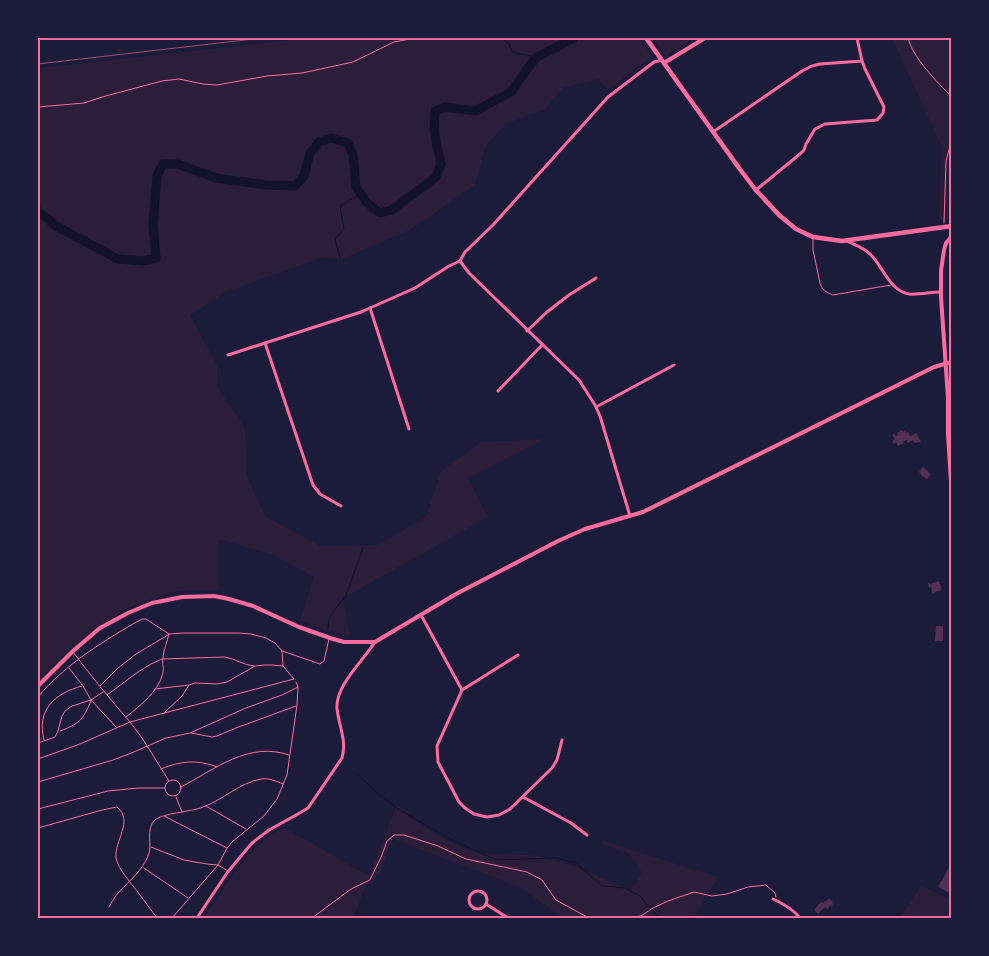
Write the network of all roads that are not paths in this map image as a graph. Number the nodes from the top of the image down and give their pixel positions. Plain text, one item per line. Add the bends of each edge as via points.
1 (646, 38) edge
2 (706, 38) edge
3 (857, 38) edge
4 (862, 61) junction
5 (663, 62) junction
6 (713, 132) junction
7 (756, 190) junction
8 (952, 226) edge
9 (952, 236) edge
10 (813, 237) junction
11 (846, 241) junction
12 (460, 261) junction
13 (596, 278) dead end
14 (893, 285) junction
15 (941, 292) junction
16 (370, 308) junction
17 (527, 330) junction
18 (265, 343) junction
19 (542, 345) junction
20 (228, 355) dead end
21 (952, 362) edge
22 (945, 363) junction
23 (674, 365) dead end
24 (498, 391) dead end
25 (596, 407) junction
26 (410, 429) dead end
27 (952, 498) edge
28 (341, 506) dead end
29 (630, 516) junction
30 (421, 615) junction
31 (168, 634) junction
32 (330, 638) junction
33 (375, 642) junction
34 (73, 651) junction
35 (282, 651) junction
36 (518, 655) dead end
37 (162, 659) junction
38 (79, 660) junction
39 (254, 666) junction
40 (283, 666) junction
41 (68, 667) junction
42 (296, 682) dead end
43 (190, 685) junction
44 (38, 686) edge
45 (83, 686) junction
46 (100, 686) junction
47 (298, 687) junction
48 (156, 689) junction
49 (462, 690) junction
50 (104, 692) junction
51 (107, 696) junction
52 (38, 697) edge
53 (91, 700) junction
54 (297, 705) junction
55 (163, 713) junction
56 (125, 718) junction
57 (130, 722) junction
58 (116, 728) junction
59 (58, 732) junction
60 (190, 733) junction
61 (562, 740) dead end
62 (44, 741) junction
63 (38, 743) edge
64 (148, 746) junction
65 (290, 755) junction
66 (38, 759) edge
67 (217, 768) junction
68 (161, 769) junction
69 (169, 781) junction
70 (38, 782) edge
71 (283, 785) junction
72 (165, 788) junction
73 (181, 788) junction
74 (176, 796) junction
75 (523, 796) junction
76 (206, 806) junction
77 (38, 809) edge
78 (182, 813) junction
79 (164, 816) junction
80 (38, 828) edge
81 (247, 829) junction
82 (587, 836) dead end
83 (151, 847) junction
84 (227, 848) junction
85 (218, 864) junction
86 (143, 868) junction
87 (228, 871) junction
88 (130, 882) junction
89 (189, 898) junction
90 (775, 900) road end
91 (486, 904) junction
92 (109, 907) dead end
93 (157, 918) edge
94 (172, 918) edge
95 (197, 918) edge
96 (508, 918) edge
97 (800, 918) edge

1 - 5 main road
2 - 5 street
3 - 4 street
4 - 6 street via 812,66
4 - 7 street via 884,107 883,113 877,120 825,124 815,129 804,150
5 - 6 main road
5 - 12 street via 654,62 608,98
6 - 7 main road
7 - 10 main road via 779,215 796,229
8 - 11 main road
9 - 15 street via 944,250
10 - 11 main road
10 - 14 lane via 812,250 821,288 825,292 833,295
11 - 14 street via 869,253
12 - 16 street via 415,288
12 - 17 street via 468,273
13 - 17 street via 569,295
14 - 15 street via 910,294
15 - 22 street
16 - 18 street
16 - 26 street
17 - 19 street
18 - 20 street
18 - 28 street via 313,485 320,494
19 - 24 street
19 - 25 street via 579,380
21 - 22 street
22 - 27 street
22 - 29 street
23 - 25 street
25 - 29 street
29 - 30 street via 558,541
30 - 33 street
30 - 49 street
31 - 35 lane via 251,634 271,640
31 - 37 lane
31 - 38 lane via 142,619
31 - 46 lane via 136,654
32 - 33 street via 344,642
32 - 34 street via 229,599 182,597 152,603 128,613 100,628
32 - 35 lane via 320,664
33 - 87 street via 342,686 338,698 337,710 345,744 342,758 308,808 261,836
34 - 38 lane
34 - 44 street
35 - 40 lane
36 - 49 street
37 - 39 lane via 225,657
37 - 48 lane via 163,673
37 - 51 lane via 138,672
38 - 41 lane
38 - 46 lane
39 - 40 lane
39 - 43 lane via 227,682
40 - 55 lane via 294,679
41 - 45 lane
41 - 52 lane
42 - 47 lane
43 - 48 lane
43 - 55 lane
45 - 53 lane
45 - 62 lane via 65,692 49,705 42,722
46 - 50 lane
47 - 54 lane
47 - 60 lane
48 - 56 lane
49 - 75 street via 437,746 438,762 459,802 474,814 487,817 510,809
50 - 51 lane
50 - 53 lane
51 - 56 lane
53 - 58 lane
53 - 59 lane via 80,721
53 - 59 lane via 65,711
54 - 60 lane via 217,736
54 - 65 lane
55 - 57 lane
56 - 57 lane
57 - 58 lane
57 - 64 lane
58 - 66 lane
59 - 62 lane
60 - 64 lane
61 - 75 street via 552,768
62 - 63 lane
64 - 68 lane
64 - 70 lane
65 - 67 lane via 270,750 256,752 242,755
65 - 71 lane via 288,775
67 - 68 lane via 210,764 184,762
67 - 73 lane
68 - 69 lane
69 - 72 lane
69 - 73 lane via 179,782
71 - 76 lane via 261,779
71 - 81 lane via 267,812
72 - 74 lane via 168,795
72 - 77 lane via 108,791
73 - 74 lane
74 - 78 lane
75 - 82 street via 571,823
76 - 78 lane
76 - 81 lane
78 - 79 lane
79 - 83 lane via 151,826
79 - 84 lane
80 - 88 lane via 117,807 122,811 124,821 116,856
81 - 84 lane
83 - 85 lane via 184,860
83 - 86 lane
84 - 85 lane
85 - 87 lane
85 - 89 lane
86 - 88 lane
86 - 89 lane
87 - 95 street
88 - 92 lane
88 - 93 lane
89 - 94 lane
90 - 97 street
91 - 91 street via 480,909 474,908 469,901 470,896 481,892 487,898
91 - 96 street

